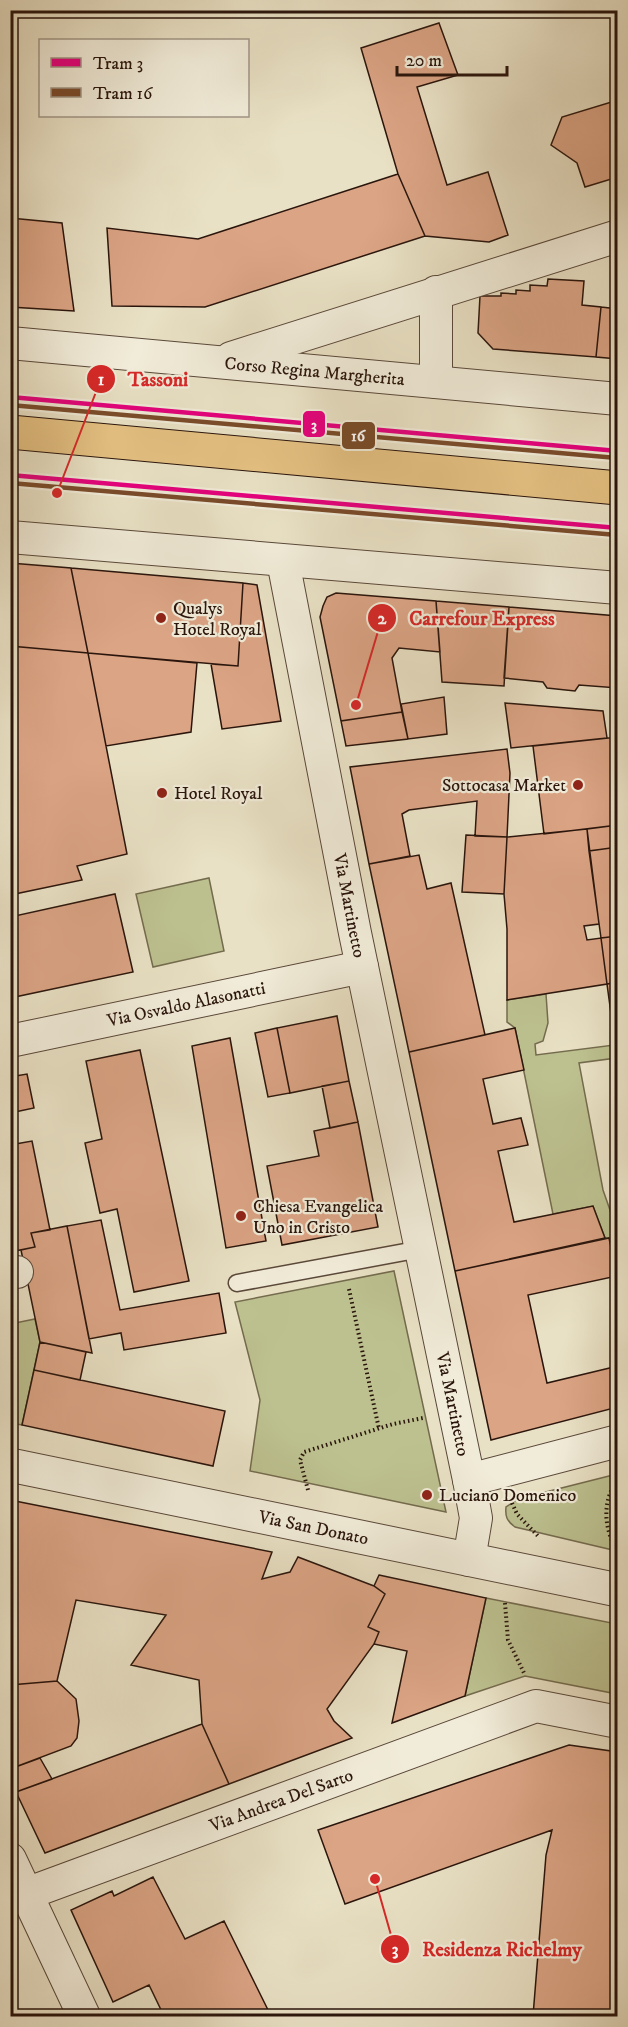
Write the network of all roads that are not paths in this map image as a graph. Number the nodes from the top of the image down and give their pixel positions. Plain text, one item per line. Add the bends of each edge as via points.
1 (618, 236) edge
2 (436, 292) junction
3 (10, 343) edge
4 (219, 362) junction
5 (436, 382) junction
6 (618, 399) edge
7 (10, 432) edge
8 (618, 488) edge
9 (10, 537) edge
10 (283, 561) junction
11 (618, 588) edge
12 (362, 966) junction
13 (10, 1041) edge
14 (421, 1249) junction
15 (237, 1283) dead end
16 (618, 1441) edge
17 (10, 1465) edge
18 (469, 1480) junction
19 (469, 1560) junction
20 (618, 1590) edge
21 (618, 1722) edge
22 (10, 1859) edge
23 (26, 1894) junction
24 (84, 2016) edge

1 - 2 street
2 - 4 street
2 - 5 street
3 - 4 street, Corso Regina Margherita
4 - 5 street, Corso Regina Margherita
5 - 6 street, Corso Regina Margherita
7 - 8 main road
9 - 10 street
10 - 11 street
10 - 12 street, Via Martinetto
12 - 13 street, Via Osvaldo Alasonatti
12 - 14 street, Via Martinetto
14 - 15 lane
14 - 18 street, Via Martinetto
16 - 18 street
17 - 19 street, Via San Donato
18 - 19 street, Via Martinetto via 476,1518
19 - 20 street, Via San Donato
21 - 23 street, Via Andrea Del Sarto via 536,1706
22 - 23 street
23 - 24 street

